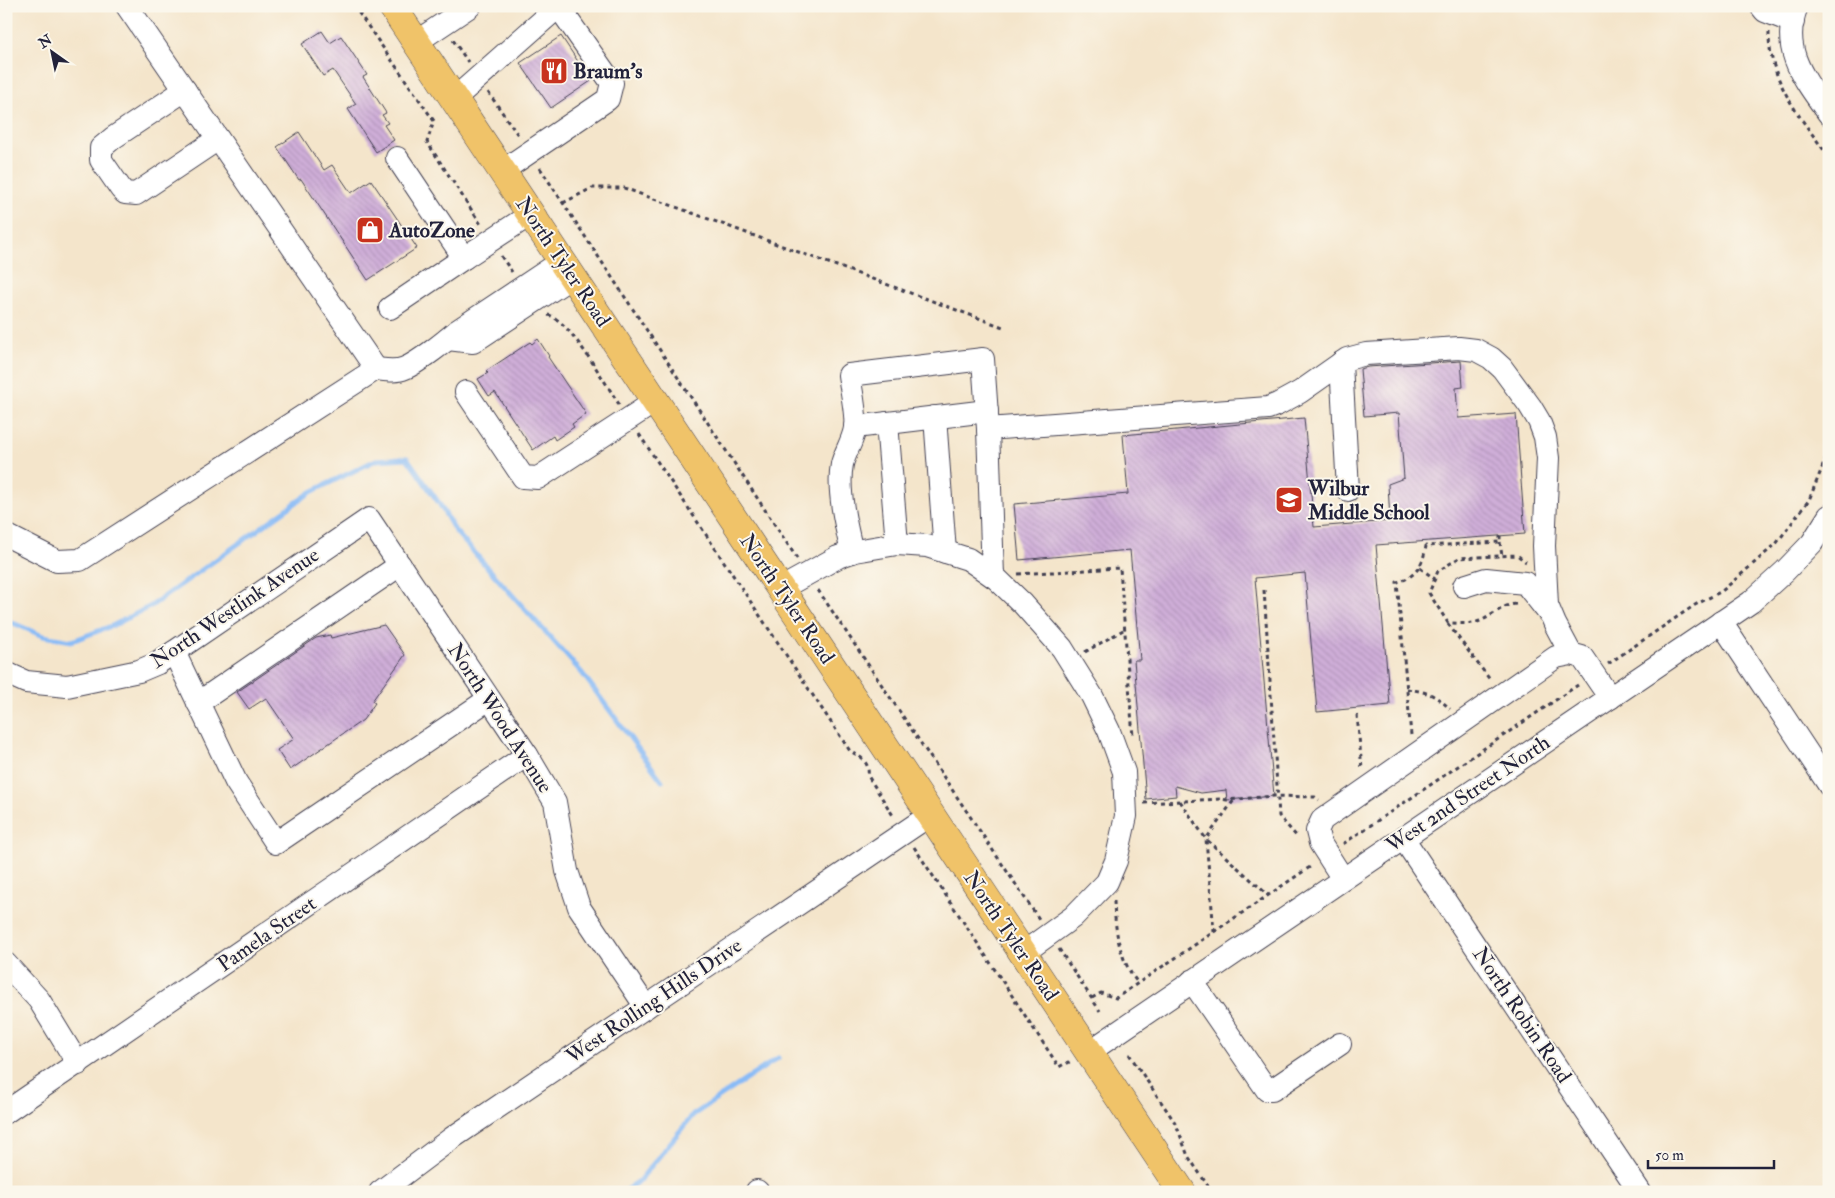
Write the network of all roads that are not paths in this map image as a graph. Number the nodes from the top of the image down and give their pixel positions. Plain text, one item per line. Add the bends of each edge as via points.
1 (127, 6) edge
2 (392, 6) edge
3 (470, 6) edge
4 (1762, 6) edge
5 (558, 7) edge
6 (1795, 14) edge
7 (416, 42) junction
8 (185, 90) junction
9 (454, 99) junction
10 (1829, 114) edge
11 (218, 139) junction
12 (397, 158) dead end
13 (502, 171) junction
14 (531, 214) junction
15 (464, 258) junction
16 (567, 268) junction
17 (390, 308) dead end
18 (1341, 363) junction
19 (376, 369) junction
20 (466, 392) dead end
21 (656, 401) junction
22 (935, 418) junction
23 (988, 420) junction
24 (887, 423) junction
25 (855, 427) junction
26 (1348, 490) dead end
27 (1829, 516) edge
28 (369, 518) joint
29 (6, 535) edge
30 (897, 544) junction
31 (852, 552) junction
32 (946, 552) junction
33 (400, 565) junction
34 (993, 576) junction
35 (1464, 586) dead end
36 (780, 589) junction
37 (1550, 614) junction
38 (1721, 622) junction
39 (174, 652) junction
40 (1571, 654) junction
41 (6, 673) edge
42 (1610, 698) junction
43 (489, 699) junction
44 (198, 703) junction
45 (526, 755) junction
46 (1829, 785) edge
47 (930, 815) junction
48 (1403, 838) junction
49 (1343, 879) junction
50 (1023, 954) junction
51 (6, 964) edge
52 (1192, 981) junction
53 (646, 1007) junction
54 (1340, 1044) dead end
55 (1081, 1061) junction
56 (78, 1064) junction
57 (6, 1112) edge
58 (380, 1192) edge
59 (1182, 1192) edge
60 (1640, 1192) edge

1 - 8 street
2 - 7 main road, North Tyler Road
3 - 7 street
4 - 6 street via 1765,12
5 - 9 street
5 - 13 street via 612,83 608,99
6 - 10 street via 1791,46 1801,73
7 - 9 main road, North Tyler Road
8 - 11 street
8 - 11 street via 101,148 101,160 120,189 136,194
9 - 13 main road, North Tyler Road
11 - 19 street
12 - 15 street
13 - 14 main road, North Tyler Road
14 - 15 street
14 - 16 main road, North Tyler Road
15 - 17 street
16 - 19 street via 527,295 473,342 448,339 406,368
16 - 21 main road, North Tyler Road
18 - 23 street via 1300,392 1268,408
18 - 26 street
18 - 37 street via 1366,354 1459,348 1476,350 1502,368 1530,406 1545,437 1548,458 1545,585
19 - 29 street via 80,560 58,562
20 - 21 street via 523,477 538,478
21 - 36 main road, North Tyler Road
22 - 23 street
22 - 24 street
22 - 32 street
23 - 25 street via 983,359 849,375
23 - 34 street
24 - 25 street
24 - 30 street
25 - 31 street via 842,463 841,479
27 - 38 street, West 2nd Street North via 1812,543 1786,570
28 - 33 street, North Wood Avenue
28 - 39 street, North Westlink Avenue
30 - 31 street
30 - 32 street via 928,546
31 - 36 street
32 - 34 street via 968,559
33 - 43 street, North Wood Avenue
33 - 44 street
34 - 50 street via 1062,648 1092,696 1124,772 1126,816 1116,862 1107,882 1074,917
35 - 37 street via 1486,579 1525,583
36 - 47 main road, North Tyler Road
37 - 40 street
38 - 42 street, West 2nd Street North
38 - 46 street
39 - 41 street, North Westlink Avenue via 139,671 67,686 26,682
39 - 44 street
40 - 42 street via 1582,656
40 - 49 street via 1556,657 1318,809 1320,843 1317,860
42 - 48 street, West 2nd Street North
43 - 44 street via 276,843 236,782
43 - 45 street, North Wood Avenue
45 - 53 street, North Wood Avenue via 554,802 579,907
45 - 56 street, Pamela Street
47 - 50 main road, North Tyler Road
47 - 53 street, West Rolling Hills Drive
48 - 49 street, West 2nd Street North
48 - 60 street, North Robin Road
49 - 52 street, West 2nd Street North
50 - 55 main road, North Tyler Road
51 - 56 street via 40,1000
52 - 54 street via 1267,1090 1272,1090
52 - 55 street, West 2nd Street North
53 - 58 street, West Rolling Hills Drive via 452,1138
55 - 59 main road, North Tyler Road
56 - 57 street, Pamela Street

